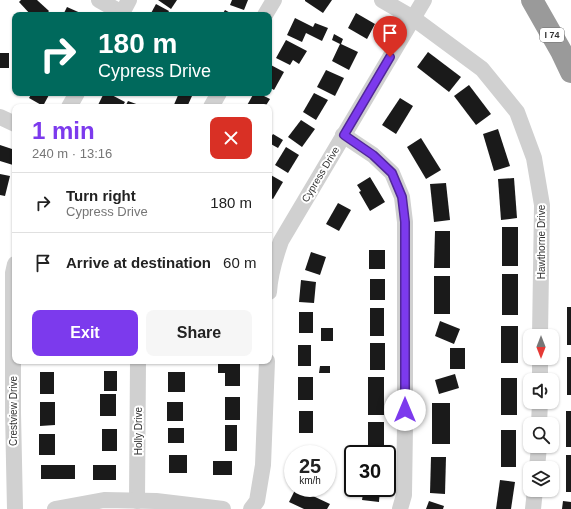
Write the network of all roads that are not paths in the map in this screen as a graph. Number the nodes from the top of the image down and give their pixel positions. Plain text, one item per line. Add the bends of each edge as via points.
1 (99, 0) edge
2 (274, 0) edge
3 (382, 0) edge
4 (424, 0) edge
5 (532, 0) edge
6 (124, 9) edge
7 (267, 12) edge
8 (413, 18) junction
9 (571, 72) edge
10 (0, 117) edge
11 (12, 123) edge
12 (344, 135) junction
13 (272, 268) edge
14 (540, 329) edge
15 (13, 364) edge
16 (138, 364) edge
17 (267, 364) edge
18 (534, 497) edge
19 (137, 501) junction
20 (15, 509) edge
21 (55, 509) edge
22 (223, 509) edge
23 (251, 509) edge
24 (400, 509) edge
25 (533, 509) edge

1 - 6 street
2 - 7 street
3 - 8 street, Hawthorne Drive
4 - 8 street, Cypress Drive
5 - 9 highway, I 74
8 - 12 street, Cypress Drive
8 - 14 street, Hawthorne Drive via 482,69 516,112 534,158 542,205
10 - 11 street
12 - 13 street, Cypress Drive via 281,241
12 - 24 street via 373,155 392,173 402,197 405,222 405,426 404,495
15 - 20 street, Crestview Drive
16 - 19 street, Holly Drive
17 - 23 street via 263,465 257,501
18 - 25 street
19 - 21 street via 104,500
19 - 22 street

